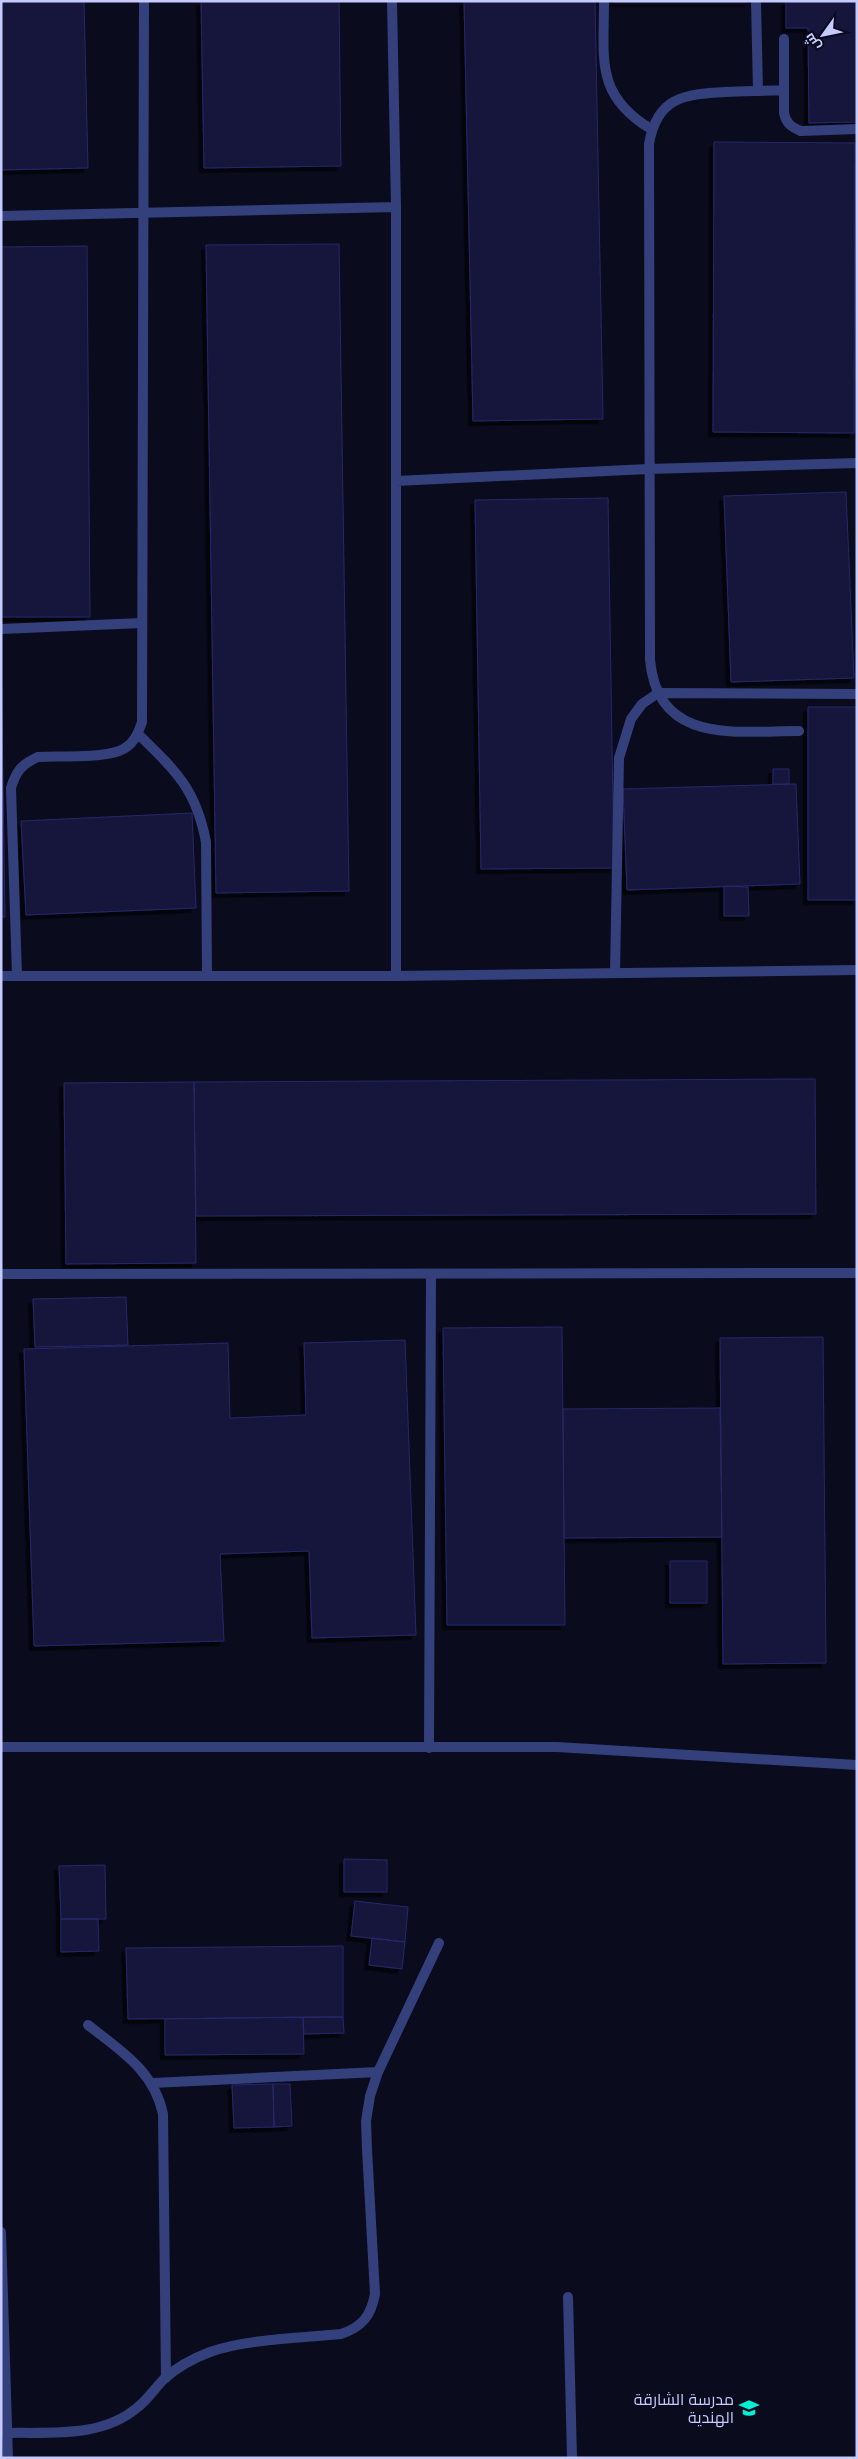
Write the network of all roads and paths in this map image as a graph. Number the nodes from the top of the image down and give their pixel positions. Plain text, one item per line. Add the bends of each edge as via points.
1 (144, 1) edge
2 (392, 1) edge
3 (604, 1) edge
4 (756, 1) edge
5 (784, 39) dead end
6 (784, 90) junction
7 (758, 91) junction
8 (651, 129) junction
9 (857, 129) edge
10 (396, 207) junction
11 (145, 211) junction
12 (1, 216) edge
13 (857, 463) edge
14 (648, 469) junction
15 (396, 481) junction
16 (142, 623) junction
17 (1, 629) edge
18 (658, 694) junction
19 (857, 694) edge
20 (798, 731) dead end
21 (138, 734) junction
22 (857, 970) edge
23 (614, 973) junction
24 (207, 975) junction
25 (1, 976) edge
26 (17, 976) junction
27 (396, 976) junction
28 (857, 1273) edge
29 (1, 1274) edge
30 (431, 1274) junction
31 (1, 1747) edge
32 (429, 1748) junction
33 (857, 1765) edge
34 (439, 1944) dead end
35 (88, 2025) dead end
36 (378, 2072) junction
37 (152, 2083) junction
38 (1, 2232) edge
39 (568, 2297) dead end
40 (166, 2378) junction
41 (7, 2433) junction
42 (8, 2458) edge
43 (572, 2458) edge

1 - 11 street
2 - 10 street
3 - 8 street via 604,66 609,86 619,104
4 - 7 street
5 - 6 street
6 - 7 street
6 - 9 street via 786,120 792,127 800,131
7 - 8 street via 681,97 668,105
8 - 14 street
10 - 11 street
10 - 15 street
11 - 12 street
11 - 16 street
13 - 14 street
14 - 15 street
14 - 18 street via 650,660
15 - 27 street
16 - 17 street
16 - 21 street via 142,722
18 - 19 street
18 - 20 street via 671,712 690,725 711,731
18 - 23 street via 642,704 631,719 619,758
21 - 24 street via 185,784 202,821 206,842
21 - 26 street via 120,751 38,757 24,763 15,774 11,788
22 - 23 street
23 - 27 street
24 - 26 street
24 - 27 street
25 - 26 street
28 - 30 street
29 - 30 street
30 - 32 street
31 - 32 street
32 - 33 street via 557,1748
34 - 36 street
35 - 37 street via 143,2069
36 - 37 street
36 - 40 street via 366,2121 375,2294 373,2308 365,2321 341,2334 232,2346 209,2352
37 - 40 street via 160,2098 163,2114
38 - 41 street
39 - 43 street
40 - 41 street via 138,2407 107,2425 90,2430
41 - 42 street

